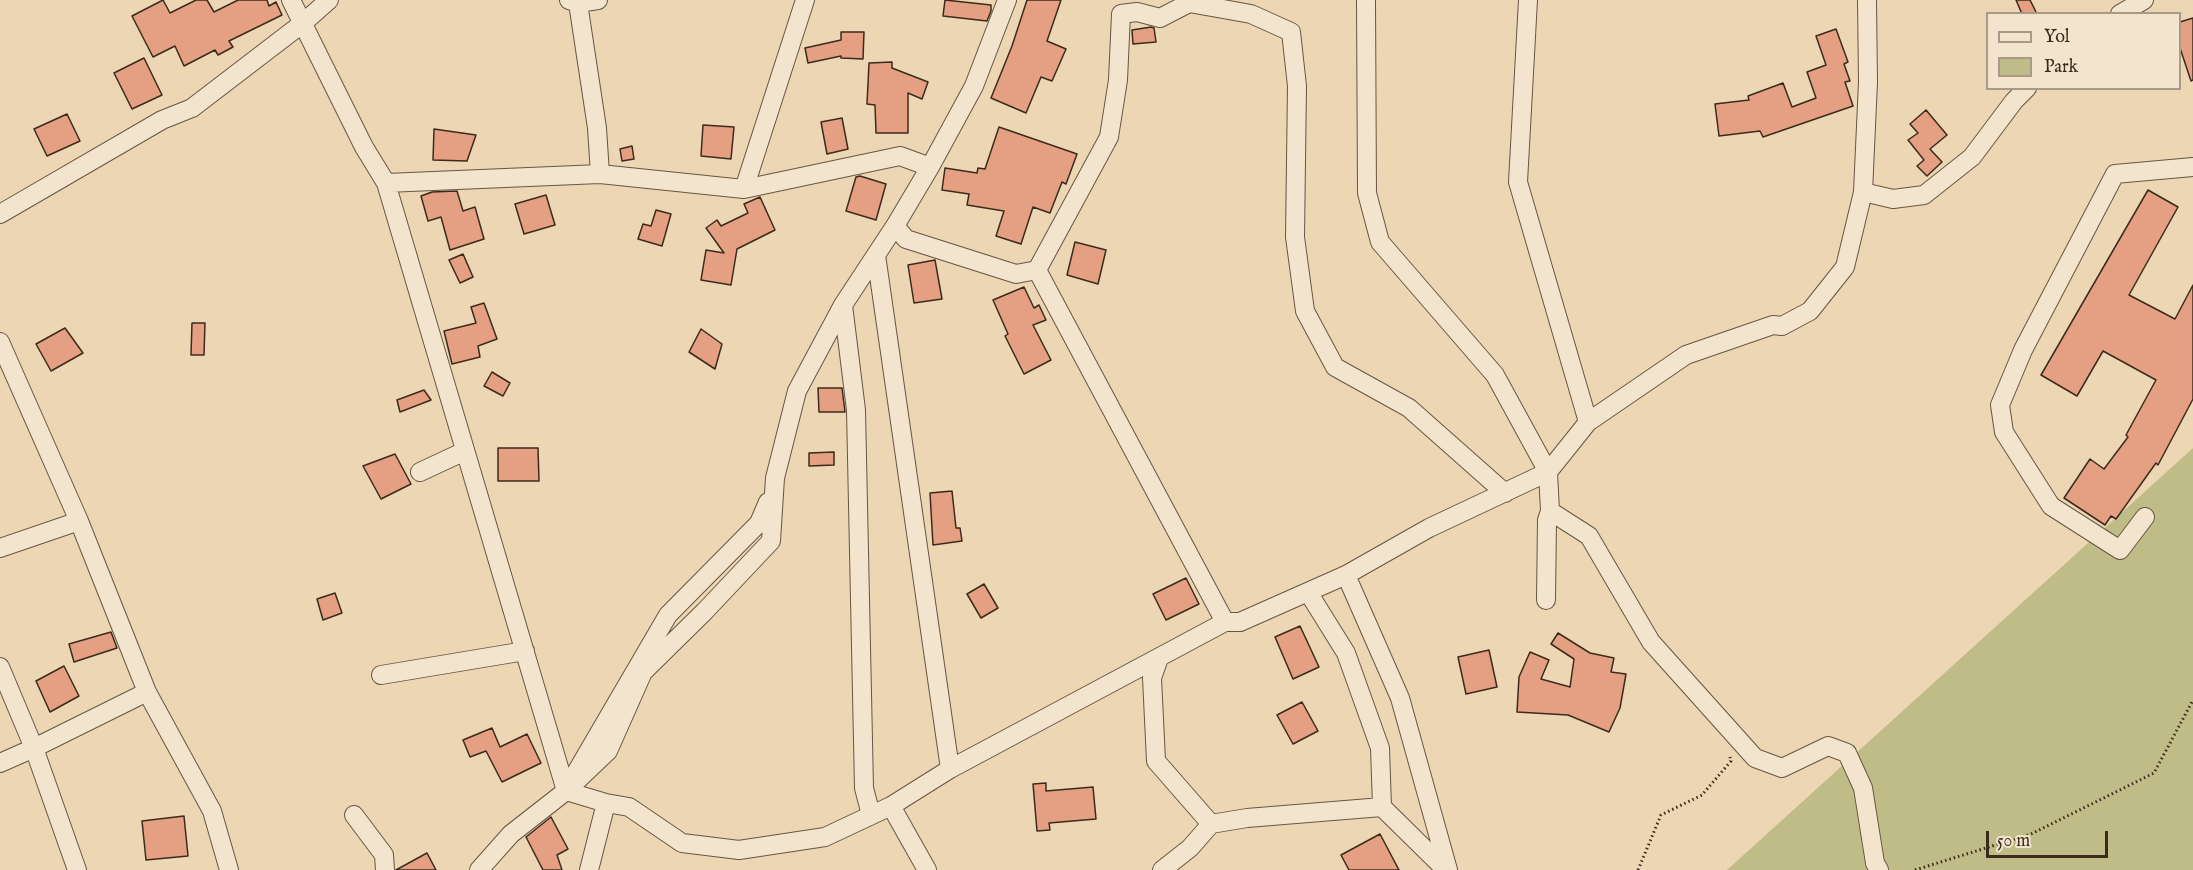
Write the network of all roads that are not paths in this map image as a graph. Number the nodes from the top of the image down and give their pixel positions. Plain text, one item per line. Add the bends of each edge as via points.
1 (291, 0) edge
2 (329, 0) edge
3 (597, 0) edge
4 (805, 0) edge
5 (1007, 0) edge
6 (1366, 0) edge
7 (1528, 0) edge
8 (1867, 0) edge
9 (2144, 0) edge
10 (573, 2) edge
11 (2123, 12) edge
12 (303, 23) junction
13 (2025, 90) edge
14 (930, 167) junction
15 (2193, 167) edge
16 (600, 174) junction
17 (386, 183) junction
18 (744, 189) junction
19 (1863, 192) junction
20 (0, 214) edge
21 (895, 226) junction
22 (876, 255) junction
23 (1037, 270) junction
24 (843, 305) junction
25 (0, 342) edge
26 (1588, 422) junction
27 (465, 451) junction
28 (420, 472) dead end
29 (1548, 472) junction
30 (1505, 492) junction
31 (1550, 512) junction
32 (2145, 517) dead end
33 (79, 521) junction
34 (0, 549) edge
35 (1346, 575) junction
36 (1308, 592) junction
37 (1546, 600) dead end
38 (1225, 622) junction
39 (525, 651) junction
40 (1158, 658) junction
41 (0, 667) edge
42 (381, 675) dead end
43 (147, 692) junction
44 (34, 748) junction
45 (0, 763) edge
46 (950, 769) junction
47 (566, 791) junction
48 (606, 803) junction
49 (891, 806) junction
50 (1382, 807) junction
51 (354, 815) dead end
52 (871, 815) junction
53 (1211, 824) junction
54 (77, 870) edge
55 (229, 870) edge
56 (385, 870) edge
57 (479, 870) edge
58 (589, 870) edge
59 (927, 870) edge
60 (1162, 870) edge
61 (1447, 870) edge
62 (1879, 870) edge

1 - 12 street
2 - 12 street
3 - 10 street
4 - 18 street
5 - 14 street via 974,86
6 - 29 street via 1366,193 1380,242 1495,375
7 - 26 street via 1518,182
8 - 19 street
9 - 11 street
10 - 16 street via 597,128
12 - 17 street
12 - 20 street via 192,108 162,120
13 - 19 street via 1972,157 1924,195 1893,199
14 - 18 street via 900,156
14 - 21 street
15 - 32 street via 2115,174 2022,350 2000,405 2004,432 2051,506 2120,550
16 - 17 street
16 - 18 street
17 - 27 street
19 - 26 street via 1845,267 1810,311 1782,326 1773,325 1686,355
21 - 22 street
21 - 23 street via 906,239 1016,274
22 - 24 street
22 - 46 street
23 - 30 street via 1109,137 1118,80 1121,14 1137,12 1160,18 1189,3 1251,14 1291,32 1297,86 1295,237 1305,312 1335,367 1409,408
23 - 38 street
24 - 47 street via 797,391 775,478 771,542 644,672 608,750
24 - 52 street via 856,410 864,788
25 - 33 street
26 - 29 street
27 - 28 street
27 - 39 street
29 - 30 street
29 - 31 street
30 - 35 street via 1429,528
31 - 37 street
31 - 62 street via 1589,536 1651,642 1755,758 1782,768 1828,746 1847,753 1863,788
33 - 34 street
33 - 43 street
35 - 36 street
35 - 61 street via 1400,698
36 - 38 street via 1240,622
36 - 50 street via 1346,653 1380,748
38 - 40 street
39 - 42 street
39 - 47 street
40 - 46 street
40 - 53 street via 1152,678 1156,761
41 - 44 street
43 - 44 street
43 - 55 street via 212,811
44 - 45 street
44 - 54 street
46 - 49 street
47 - 48 street
47 - 57 street via 511,834
48 - 52 street via 629,807 682,843 739,850 825,837
48 - 58 street
49 - 52 street
49 - 59 street
50 - 53 street
50 - 61 street
51 - 56 street via 384,855
53 - 60 street via 1190,849

